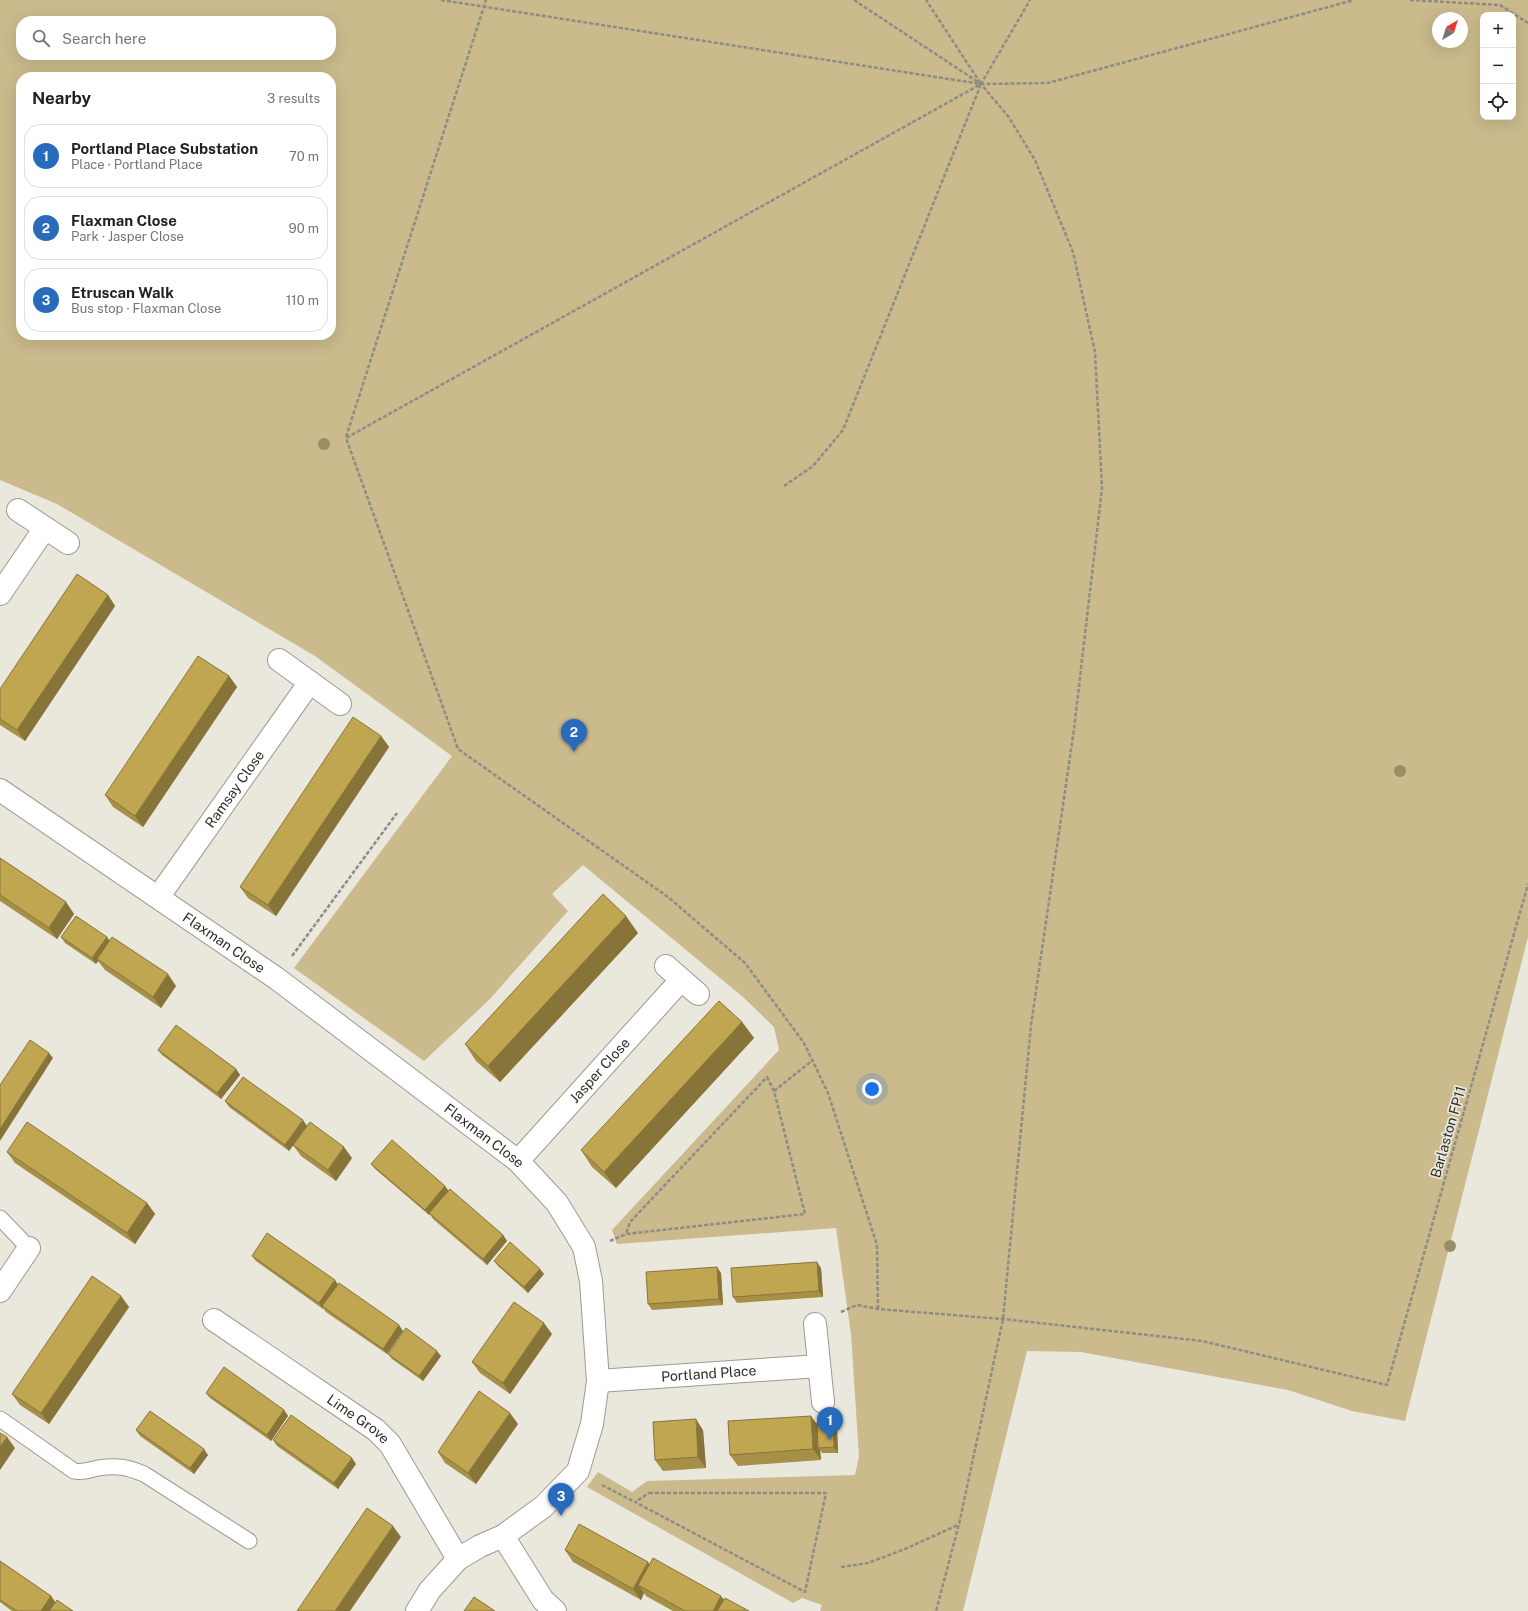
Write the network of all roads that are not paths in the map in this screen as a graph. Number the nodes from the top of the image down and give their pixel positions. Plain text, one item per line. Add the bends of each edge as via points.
1 (18, 510) dead end
2 (45, 528) junction
3 (68, 543) dead end
4 (0, 594) edge
5 (279, 660) dead end
6 (310, 682) junction
7 (340, 704) dead end
8 (0, 790) edge
9 (159, 896) junction
10 (698, 994) dead end
11 (518, 1161) junction
12 (0, 1218) edge
13 (29, 1248) joint
14 (0, 1290) edge
15 (214, 1320) dead end
16 (815, 1324) road end
17 (819, 1366) junction
18 (598, 1381) junction
19 (823, 1402) dead end
20 (0, 1419) edge
21 (503, 1536) junction
22 (249, 1541) dead end
23 (458, 1559) junction
24 (417, 1611) edge
25 (554, 1611) edge

1 - 2 street
2 - 3 street
2 - 4 street
5 - 6 street
6 - 7 street
6 - 9 street, Ramsay Close
8 - 9 street, Flaxman Close
9 - 11 street, Flaxman Close via 276,978
10 - 11 street, Jasper Close via 673,973
11 - 18 street, Flaxman Close via 557,1204 584,1247 591,1281
12 - 13 lane
13 - 14 street
15 - 23 street, Lime Grove via 376,1430 390,1444
16 - 17 street
17 - 18 street, Portland Place
17 - 19 street
18 - 21 street, Flaxman Close via 592,1424 578,1471 543,1507
20 - 22 lane via 74,1471 81,1473 100,1468 128,1467 144,1474
21 - 23 street, Flaxman Close
21 - 25 street via 543,1600
23 - 24 street, Flaxman Close via 430,1590

